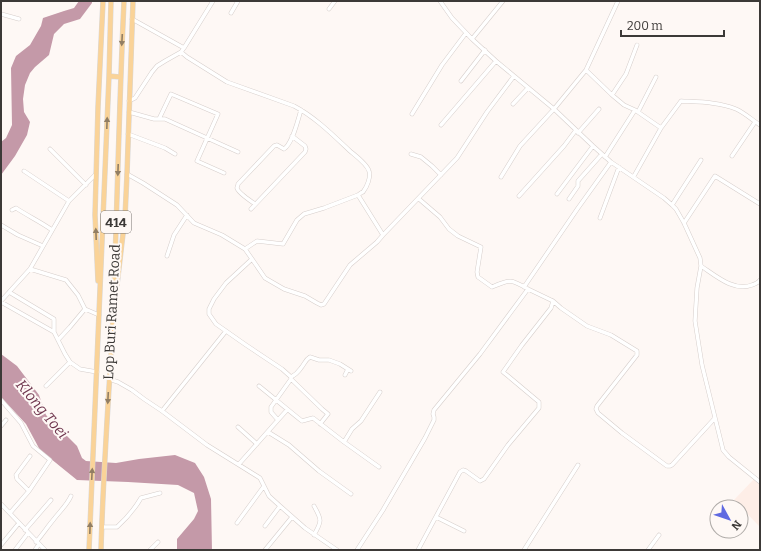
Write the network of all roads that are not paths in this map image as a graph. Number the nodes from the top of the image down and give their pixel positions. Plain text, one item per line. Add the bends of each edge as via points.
1 (124, 1) edge
2 (133, 1) edge
3 (213, 1) edge
4 (238, 1) edge
5 (335, 1) edge
6 (440, 1) edge
7 (503, 1) edge
8 (618, 1) edge
9 (102, 2) edge
10 (109, 3) edge
11 (329, 9) dead end
12 (231, 13) dead end
13 (1, 14) edge
14 (132, 19) junction
15 (19, 20) dead end
16 (466, 33) junction
17 (472, 39) junction
18 (636, 45) dead end
19 (183, 50) junction
20 (485, 50) junction
21 (496, 61) junction
22 (586, 70) junction
23 (109, 76) junction
24 (514, 76) junction
25 (120, 77) junction
26 (656, 78) dead end
27 (461, 81) dead end
28 (528, 88) junction
29 (612, 95) junction
30 (129, 101) junction
31 (513, 104) dead end
32 (599, 109) dead end
33 (301, 110) junction
34 (554, 110) junction
35 (636, 111) junction
36 (129, 112) junction
37 (412, 114) dead end
38 (159, 119) junction
39 (755, 122) junction
40 (442, 125) dead end
41 (760, 125) edge
42 (661, 128) junction
43 (577, 132) junction
44 (128, 134) junction
45 (292, 136) junction
46 (207, 138) junction
47 (593, 146) junction
48 (50, 148) dead end
49 (238, 152) dead end
50 (175, 154) dead end
51 (411, 154) dead end
52 (604, 156) junction
53 (732, 156) dead end
54 (702, 160) dead end
55 (611, 162) junction
56 (619, 167) junction
57 (24, 172) dead end
58 (224, 173) dead end
59 (96, 174) junction
60 (127, 174) junction
61 (441, 175) junction
62 (634, 176) junction
63 (501, 177) dead end
64 (86, 185) junction
65 (557, 194) dead end
66 (358, 195) junction
67 (519, 196) dead end
68 (419, 199) junction
69 (569, 199) dead end
70 (69, 201) junction
71 (255, 204) junction
72 (760, 204) edge
73 (672, 205) junction
74 (251, 209) dead end
75 (12, 210) dead end
76 (187, 215) junction
77 (600, 218) dead end
78 (684, 223) junction
79 (1, 225) edge
80 (52, 230) junction
81 (383, 235) junction
82 (43, 246) junction
83 (244, 248) junction
84 (167, 256) dead end
85 (252, 259) junction
86 (701, 266) junction
87 (30, 269) junction
88 (760, 280) edge
89 (524, 287) junction
90 (528, 289) junction
91 (9, 292) junction
92 (553, 301) junction
93 (1, 302) edge
94 (85, 309) junction
95 (99, 315) junction
96 (112, 320) junction
97 (226, 331) junction
98 (54, 332) junction
99 (58, 340) junction
100 (70, 362) junction
101 (97, 372) junction
102 (345, 375) dead end
103 (291, 378) junction
104 (109, 379) junction
105 (46, 386) dead end
106 (259, 386) dead end
107 (380, 392) dead end
108 (276, 399) junction
109 (1, 400) edge
110 (287, 410) junction
111 (162, 411) junction
112 (715, 418) junction
113 (6, 420) dead end
114 (278, 420) junction
115 (320, 424) junction
116 (1, 426) edge
117 (238, 427) dead end
118 (268, 432) junction
119 (344, 442) junction
120 (257, 444) junction
121 (30, 456) dead end
122 (238, 464) junction
123 (578, 465) dead end
124 (379, 467) dead end
125 (760, 482) edge
126 (264, 486) junction
127 (29, 491) junction
128 (160, 493) dead end
129 (351, 494) dead end
130 (71, 496) dead end
131 (51, 500) dead end
132 (1, 505) edge
133 (280, 506) junction
134 (314, 506) dead end
135 (10, 514) junction
136 (292, 517) junction
137 (436, 517) junction
138 (19, 523) junction
139 (237, 523) dead end
140 (265, 526) dead end
141 (102, 527) junction
142 (26, 531) junction
143 (464, 531) dead end
144 (314, 534) junction
145 (659, 535) dead end
146 (158, 542) dead end
147 (38, 543) junction
148 (1, 545) edge
149 (102, 549) edge
150 (15, 550) edge
151 (35, 550) edge
152 (45, 550) edge
153 (89, 550) edge
154 (150, 550) edge
155 (265, 550) edge
156 (338, 550) edge
157 (357, 550) edge
158 (418, 550) edge
159 (524, 550) edge
160 (648, 550) edge

1 -> 25 main road, Lop Buri Ramet Road / 414
2 - 14 main road, 414
3 - 19 street
4 - 12 street
5 - 11 street
6 - 16 street
7 - 17 street
8 - 22 street
9 - 10 main road
9 - 59 main road, 414
10 - 23 main road, Lop Buri Ramet Road / 414
13 - 15 street
14 - 19 street
14 - 30 main road, 414
16 - 17 street
16 - 37 street via 442,65
17 - 20 street
18 - 29 street via 626,74
19 - 30 street via 157,66 135,98
19 - 33 street via 187,57 227,82
20 - 21 street
20 - 27 street
21 - 24 street
21 - 40 street
22 - 29 street
22 - 34 street
23 - 25 main road
95 -> 23 main road, Lop Buri Ramet Road / 414
24 - 28 street
24 - 61 street via 457,158
25 -> 96 main road, Lop Buri Ramet Road / 414
26 - 35 street
28 - 31 street
28 - 34 street
29 - 35 street
30 - 36 main road, 414
32 - 43 street
33 - 45 street
33 - 66 street via 333,135 369,170 369,180 363,192
34 - 43 street
34 - 63 street via 520,146
35 - 42 street
35 - 52 street
36 - 38 street
36 - 44 main road, 414
38 - 46 street
38 - 46 street via 171,94 218,114
39 - 41 street
39 - 42 street via 737,110 719,104 681,101
39 - 53 street
42 - 62 street
43 - 47 street
43 - 67 street
44 - 50 street
44 - 60 main road, 414
45 - 71 street via 305,146 305,152
45 - 71 street via 286,148 274,146 238,184 238,190
46 - 49 street
46 - 58 street via 197,161
47 - 52 street
47 - 65 street
48 - 64 street
51 - 61 street via 421,157
52 - 55 street
52 - 69 street via 578,181 578,186
54 - 73 street
55 - 56 street
55 - 89 street
56 - 62 street
56 - 77 street
57 - 70 street
59 - 64 street
95 -> 59 main road, 414
60 - 76 street via 177,205
60 - 96 main road, 414 via 125,217
61 - 68 street
62 - 73 street
64 - 70 street
66 - 81 street
66 - 83 street via 304,214 297,220 283,244 257,241
68 - 81 street
68 - 89 street via 458,236 481,247 478,277 492,287 511,281
70 - 80 street
71 - 74 street
72 - 78 street via 715,176
73 - 78 street
75 - 80 street via 16,208
76 - 83 street via 194,223
76 - 84 street via 174,235
78 - 86 street via 700,258
79 - 82 street
80 - 82 street
81 - 85 street via 350,265 321,305 265,278
82 - 87 street
83 - 85 street
85 - 97 street via 226,283 209,309 209,314 216,324
86 - 88 street via 735,286 747,287
86 - 112 street via 696,288 695,321 702,365
87 - 91 street
87 - 94 street via 66,280
89 - 90 street
90 - 92 street
90 - 157 street via 434,410 434,420 425,438
91 - 93 street
91 - 98 street via 54,319
92 - 112 street via 587,326 611,335 636,351 637,355 596,410 667,466 672,465
92 - 137 street via 551,308 503,372 539,402 539,408 484,479 480,481 466,471 460,472
93 - 98 street
94 - 95 street
94 - 99 street
95 - 101 main road, Lop Buri Ramet Road / 414
96 - 104 main road, Lop Buri Ramet Road / 414
97 - 103 street via 282,368
97 - 111 street
98 - 99 street
99 - 100 street
100 - 101 street via 80,369
100 - 105 street
153 -> 101 main road, Lop Buri Ramet Road / 414
102 - 103 street via 350,370 340,364 310,357
103 - 108 street
103 - 115 street via 328,414
104 - 111 street via 132,390
104 -> 141 main road, Lop Buri Ramet Road / 414
106 - 108 street
107 - 119 street
108 - 110 street
108 - 114 street via 271,406 271,412
109 - 127 street via 21,423 33,446 50,460
110 - 114 street
110 - 115 street via 302,421 313,418
111 - 122 street via 207,445
112 - 125 street via 723,450
113 - 116 street
114 - 118 street
115 - 119 street
117 - 120 street
118 - 120 street
118 - 129 street via 289,445
119 - 124 street
120 - 122 street
121 - 127 street via 16,475
122 - 126 street via 260,478
123 - 159 street
126 - 133 street via 269,496
126 - 139 street
127 - 135 street
128 - 141 street via 141,498 134,510 117,527
130 - 147 street
131 - 142 street
132 - 135 street
133 - 136 street
133 - 140 street
134 - 144 street via 321,518
135 - 138 street
136 - 144 street
136 - 155 street
137 - 143 street
137 - 158 street
138 - 142 street
138 - 148 street
141 - 149 main road, Lop Buri Ramet Road / 414
142 - 147 street
142 - 150 street
144 - 156 street
145 - 160 street
146 - 154 street
147 - 151 street
147 - 152 street

